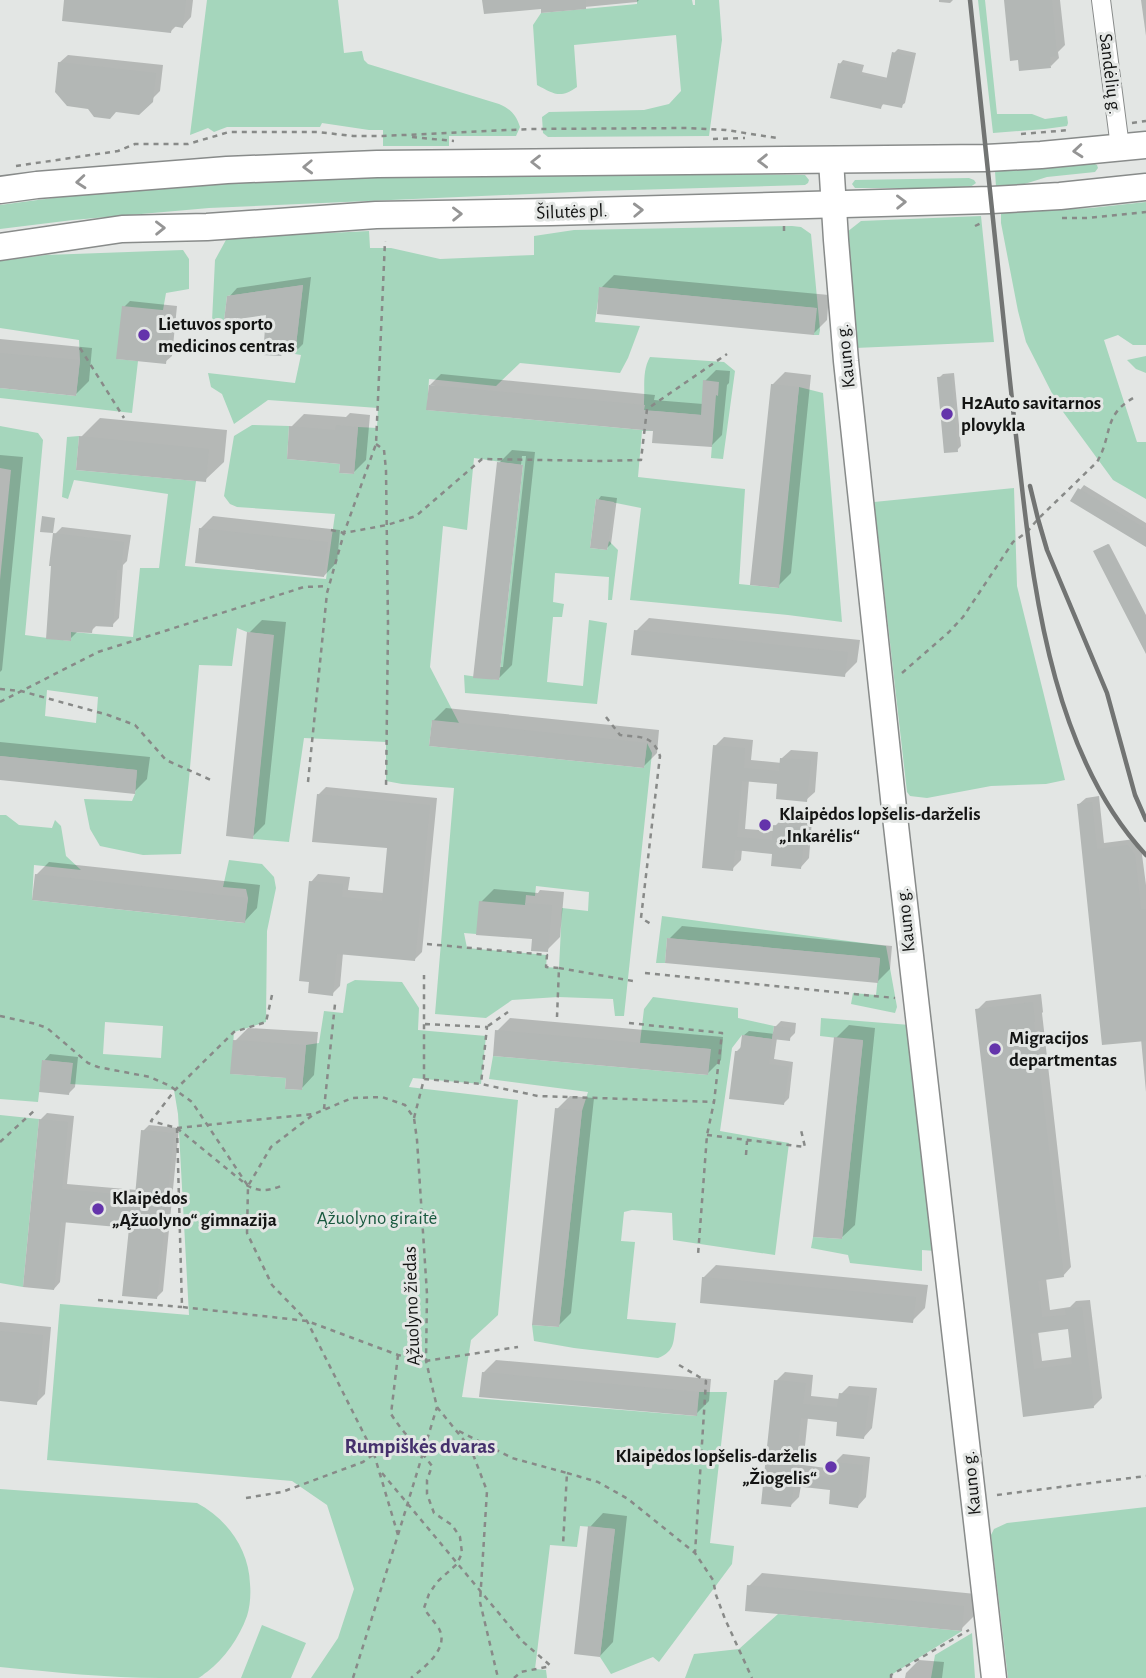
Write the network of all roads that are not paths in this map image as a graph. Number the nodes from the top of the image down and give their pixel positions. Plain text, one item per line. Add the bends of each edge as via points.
1 (1101, 0) edge
2 (1128, 139) edge
3 (831, 160) junction
4 (1135, 189) edge
5 (0, 190) edge
6 (833, 204) junction
7 (0, 247) edge
8 (994, 1678) edge

1 - 2 street, Sandėlių g.
2 -> 3 main road via 986,158
2 - 4 main road
3 -> 5 main road via 377,164 227,170
3 - 6 main road, Kauno g.
6 -> 4 main road, Šilutės pl. via 991,200
7 -> 6 main road, Šilutės pl. via 122,229 361,216
6 - 8 main road, Kauno g. via 894,808

